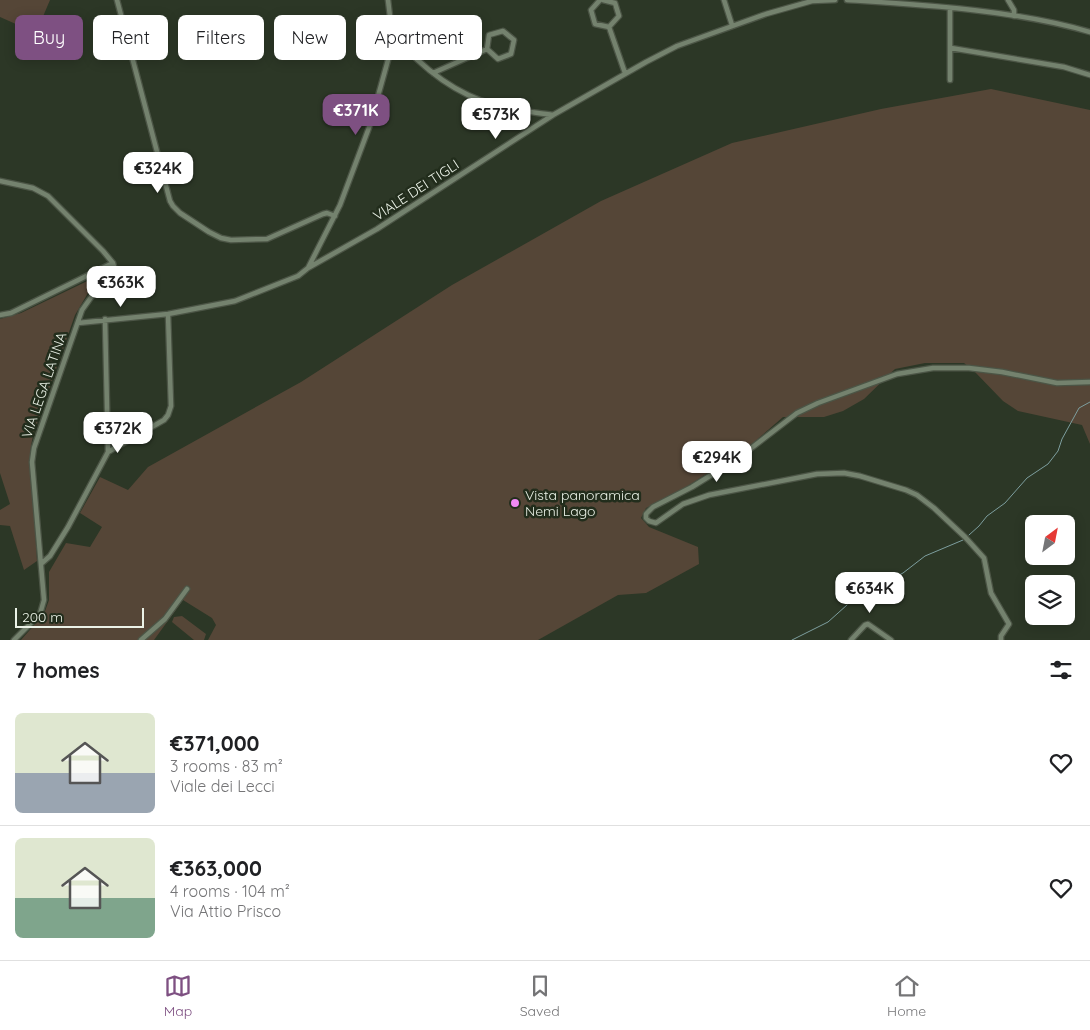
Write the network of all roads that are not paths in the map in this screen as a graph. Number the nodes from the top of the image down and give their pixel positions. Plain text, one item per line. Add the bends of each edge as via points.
1 (117, 0) edge
2 (388, 0) edge
3 (602, 0) edge
4 (724, 0) edge
5 (835, 0) edge
6 (847, 0) edge
7 (1008, 0) edge
8 (868, 1) edge
9 (950, 8) junction
10 (390, 15) edge
11 (1014, 16) junction
12 (732, 25) junction
13 (609, 27) junction
14 (1090, 32) edge
15 (951, 48) junction
16 (487, 49) junction
17 (388, 60) edge
18 (419, 60) edge
19 (625, 73) junction
20 (433, 74) junction
21 (1090, 75) edge
22 (950, 80) dead end
23 (553, 115) junction
24 (0, 181) edge
25 (335, 216) junction
26 (113, 263) junction
27 (308, 268) junction
28 (168, 314) junction
29 (0, 315) edge
30 (105, 319) junction
31 (78, 323) junction
32 (1090, 382) edge
33 (108, 452) junction
34 (42, 563) junction
35 (187, 589) dead end
36 (14, 640) edge
37 (141, 640) edge
38 (852, 640) edge
39 (891, 640) edge
40 (1001, 640) edge

1 - 25 street via 170,201 176,209 213,234 231,240 267,239 323,214
2 - 10 street
3 - 13 street via 615,3 619,16
3 - 13 street via 591,10 595,24
4 - 12 street
5 - 12 street, VIALE DEI TIGLI via 812,1
6 - 8 street
7 - 11 street
8 - 9 street
9 - 11 street
9 - 15 street
11 - 14 street
12 - 19 street, VIALE DEI TIGLI via 677,46
13 - 19 street
15 - 21 street via 1064,67
15 - 22 street
16 - 16 street via 498,59 511,54 514,40 503,31 489,35
16 - 20 street
17 - 25 street via 370,125
18 - 20 street
19 - 23 street, VIALE DEI TIGLI
20 - 23 street via 489,103
23 - 27 street, VIALE DEI TIGLI via 377,229
24 - 26 street via 30,187 48,196
25 - 27 street
26 - 29 street via 11,313
26 - 31 street, VIA LEGA LATINA via 116,271 114,280 87,300
27 - 28 street, VIALE DEI TIGLI via 298,276 236,301
28 - 30 street, VIALE DEI TIGLI
28 - 33 street via 170,411 162,421
30 - 31 street, VIALE DEI TIGLI
30 - 33 street
31 - 34 street, VIA LEGA LATINA via 32,456
32 - 40 street via 1057,383 975,369 933,368 900,373 797,412 737,459 647,513 647,519 655,523 683,504 705,496 817,474 851,474 906,490 930,505 983,556 991,593 1009,624
33 - 34 street via 68,527
34 - 36 street, VIA LEGA LATINA via 43,608
35 - 37 street via 165,619
38 - 39 street via 868,624

